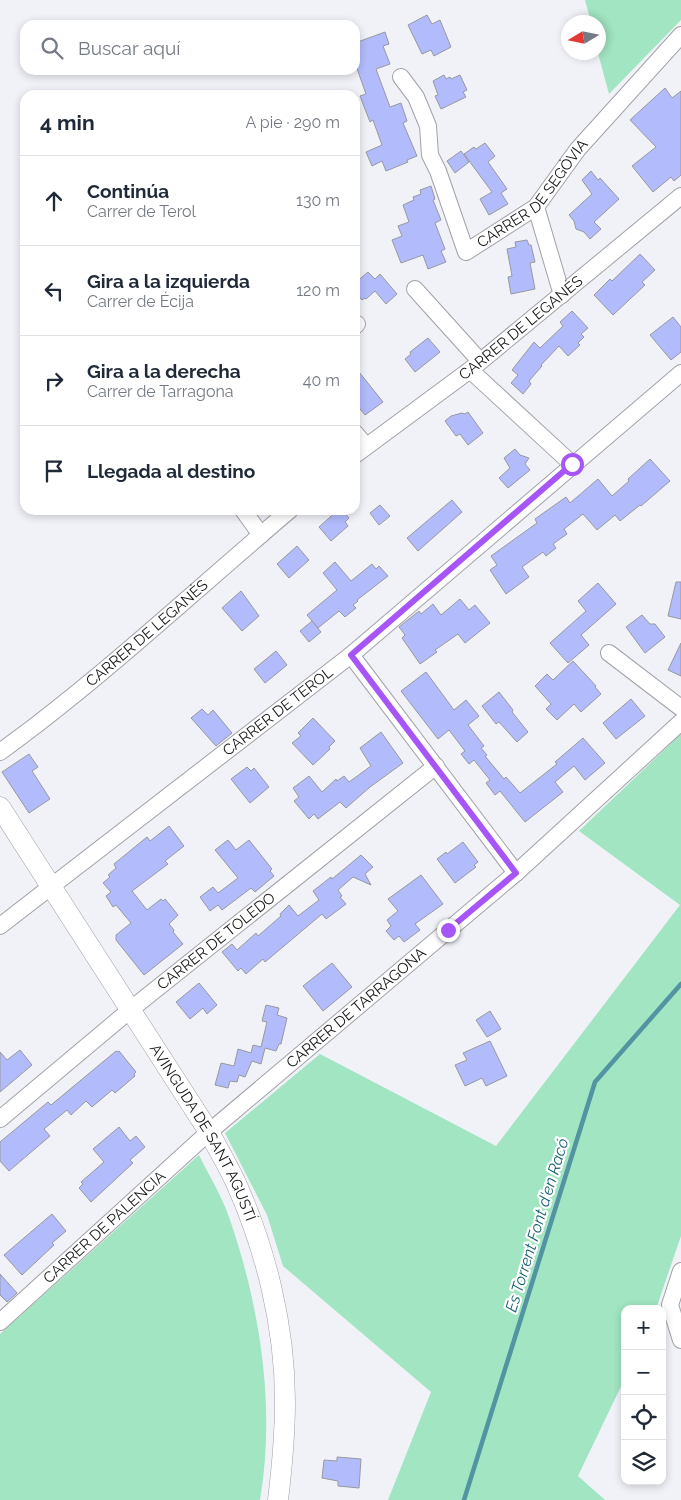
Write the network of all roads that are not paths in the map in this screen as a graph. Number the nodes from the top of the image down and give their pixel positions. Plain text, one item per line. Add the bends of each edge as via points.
1 (681, 35) edge
2 (401, 77) dead end
3 (681, 196) edge
4 (536, 207) junction
5 (415, 289) dead end
6 (562, 295) junction
7 (475, 365) junction
8 (681, 373) edge
9 (360, 450) edge
10 (572, 464) junction
11 (247, 515) edge
12 (284, 515) edge
13 (261, 535) junction
14 (609, 653) dead end
15 (351, 655) junction
16 (681, 708) edge
17 (681, 722) edge
18 (0, 752) edge
19 (436, 766) junction
20 (0, 807) edge
21 (516, 873) junction
22 (52, 887) junction
23 (0, 926) edge
24 (130, 1010) junction
25 (0, 1119) edge
26 (209, 1132) junction
27 (681, 1271) edge
28 (0, 1322) edge
29 (681, 1340) edge
30 (278, 1500) edge

1 - 4 street, CARRER DE SEGÒVIA via 578,148
2 - 4 street, CARRER DE SEGÒVIA via 416,97 428,126 430,155 466,252
3 - 6 street, CARRER DE LEGANÉS
4 - 6 street
5 - 7 street
6 - 7 street, CARRER DE LEGANÉS
7 - 9 street, CARRER DE LEGANÉS
7 - 10 street
8 - 10 street, CARRER DE TEROL
10 - 15 street, CARRER DE TEROL
11 - 13 street
12 - 13 street, CARRER DE LEGANÉS
13 - 18 street, CARRER DE LEGANÉS via 69,700
14 - 16 street
15 - 19 street
15 - 22 street, CARRER DE TEROL
17 - 21 street, CARRER DE TARRAGONA
19 - 21 street
19 - 24 street, CARRER DE TOLEDO
20 - 22 street, AVINGUDA DE SANT AGUSTÍ
21 - 26 street, CARRER DE TARRAGONA
22 - 23 street, CARRER DE TEROL
22 - 24 street, AVINGUDA DE SANT AGUSTÍ
24 - 25 street, CARRER DE TOLEDO
24 - 26 street, AVINGUDA DE SANT AGUSTÍ
26 - 28 street, CARRER DE PALENCIA
26 - 30 street, AVINGUDA DE SANT AGUSTÍ via 250,1217 274,1303 282,1350 285,1399 285,1439
27 - 29 street via 670,1305

